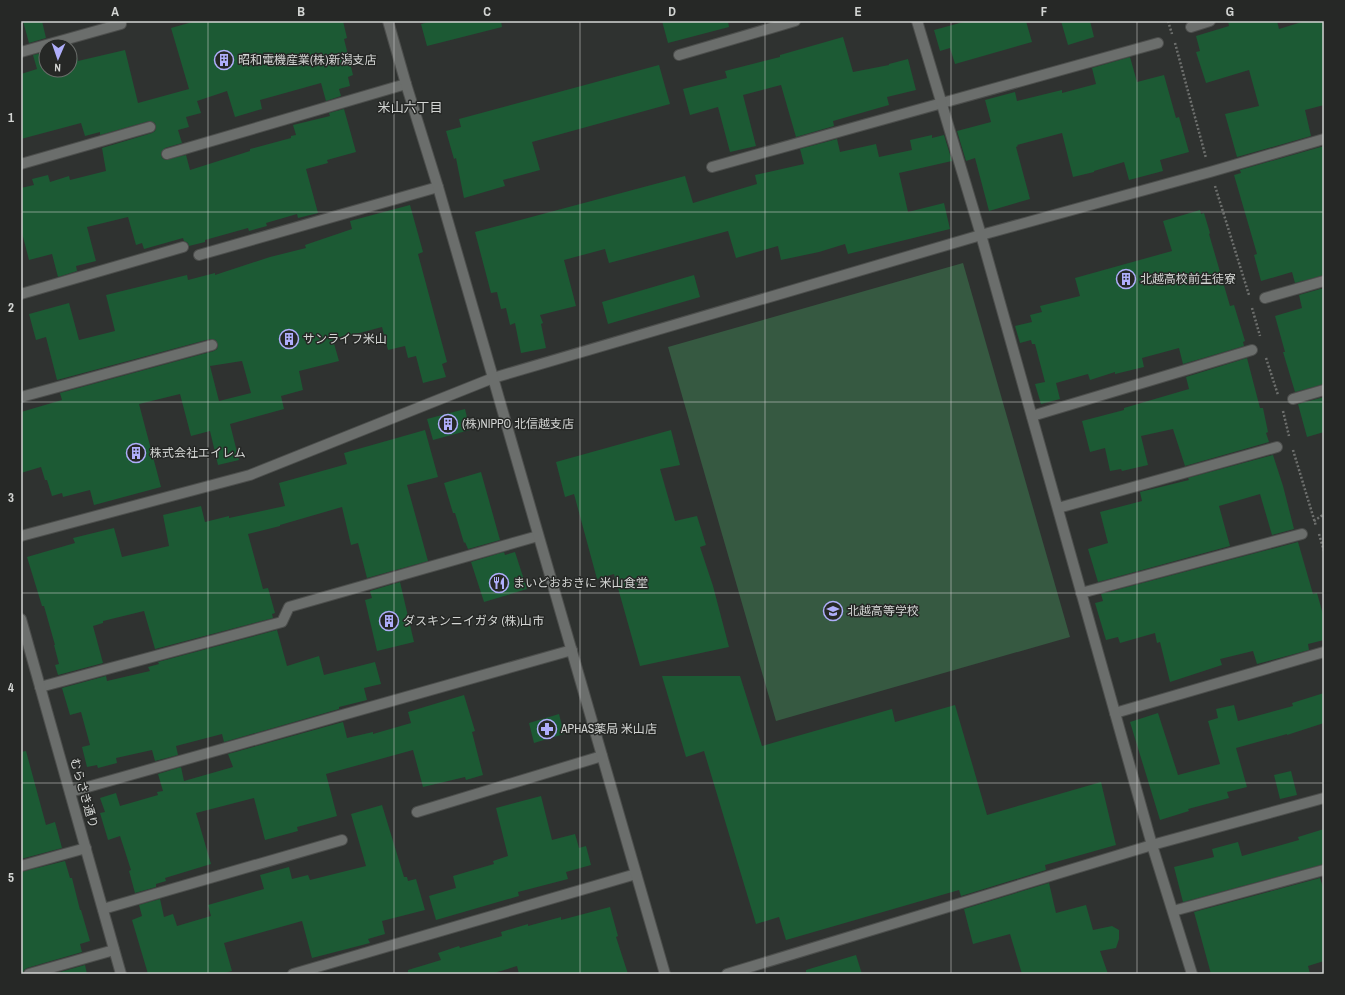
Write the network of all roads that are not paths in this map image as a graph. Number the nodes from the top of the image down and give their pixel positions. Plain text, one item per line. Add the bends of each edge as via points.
1 (388, 21) edge
2 (794, 21) edge
3 (917, 21) edge
4 (1210, 21) edge
5 (121, 24) dead end
6 (1191, 27) dead end
7 (1158, 43) dead end
8 (21, 52) edge
9 (679, 54) dead end
10 (406, 84) junction
11 (942, 103) junction
12 (150, 127) dead end
13 (1324, 139) edge
14 (167, 154) dead end
15 (21, 164) edge
16 (712, 167) dead end
17 (438, 187) junction
18 (981, 235) junction
19 (183, 247) dead end
20 (199, 255) dead end
21 (1324, 280) edge
22 (21, 294) edge
23 (1265, 298) dead end
24 (212, 345) dead end
25 (1252, 350) dead end
26 (493, 378) junction
27 (1324, 390) edge
28 (21, 397) edge
29 (1293, 399) dead end
30 (1032, 416) junction
31 (1277, 447) dead end
32 (1058, 508) junction
33 (1302, 534) dead end
34 (21, 536) edge
35 (538, 536) junction
36 (1081, 593) junction
37 (21, 619) edge
38 (572, 650) junction
39 (1324, 652) edge
40 (40, 687) junction
41 (1115, 713) junction
42 (602, 756) junction
43 (70, 792) junction
44 (1324, 798) edge
45 (417, 812) dead end
46 (342, 840) dead end
47 (1152, 845) junction
48 (86, 848) junction
49 (21, 866) edge
50 (1324, 870) edge
51 (636, 874) junction
52 (103, 909) junction
53 (1173, 911) junction
54 (114, 950) junction
55 (29, 974) edge
56 (121, 974) edge
57 (293, 974) edge
58 (665, 974) edge
59 (727, 974) edge
60 (1192, 974) edge

1 - 10 street
2 - 9 street
3 - 11 street
4 - 6 street
5 - 8 street
7 - 11 street
10 - 14 street
10 - 17 street
11 - 16 street
11 - 18 street
12 - 15 street
13 - 18 street
17 - 20 street
17 - 26 street
18 - 26 street
18 - 30 street
19 - 22 street
21 - 23 street
24 - 28 street
25 - 30 street
26 - 34 street via 250,475
26 - 35 street
27 - 29 street
30 - 32 street
31 - 32 street
32 - 36 street
33 - 36 street
35 - 38 street
35 - 40 street via 289,606 282,622
36 - 41 street
37 - 40 street, むらさき通り
38 - 42 street
38 - 43 street
39 - 41 street
40 - 43 street, むらさき通り
41 - 47 street
42 - 45 street
42 - 51 street
43 - 48 street, むらさき通り
44 - 47 street
46 - 52 street
47 - 53 street
47 - 59 street
48 - 49 street
48 - 52 street, むらさき通り
50 - 53 street
51 - 57 street
51 - 58 street
52 - 54 street, むらさき通り
53 - 60 street
54 - 55 street
54 - 56 street, むらさき通り

